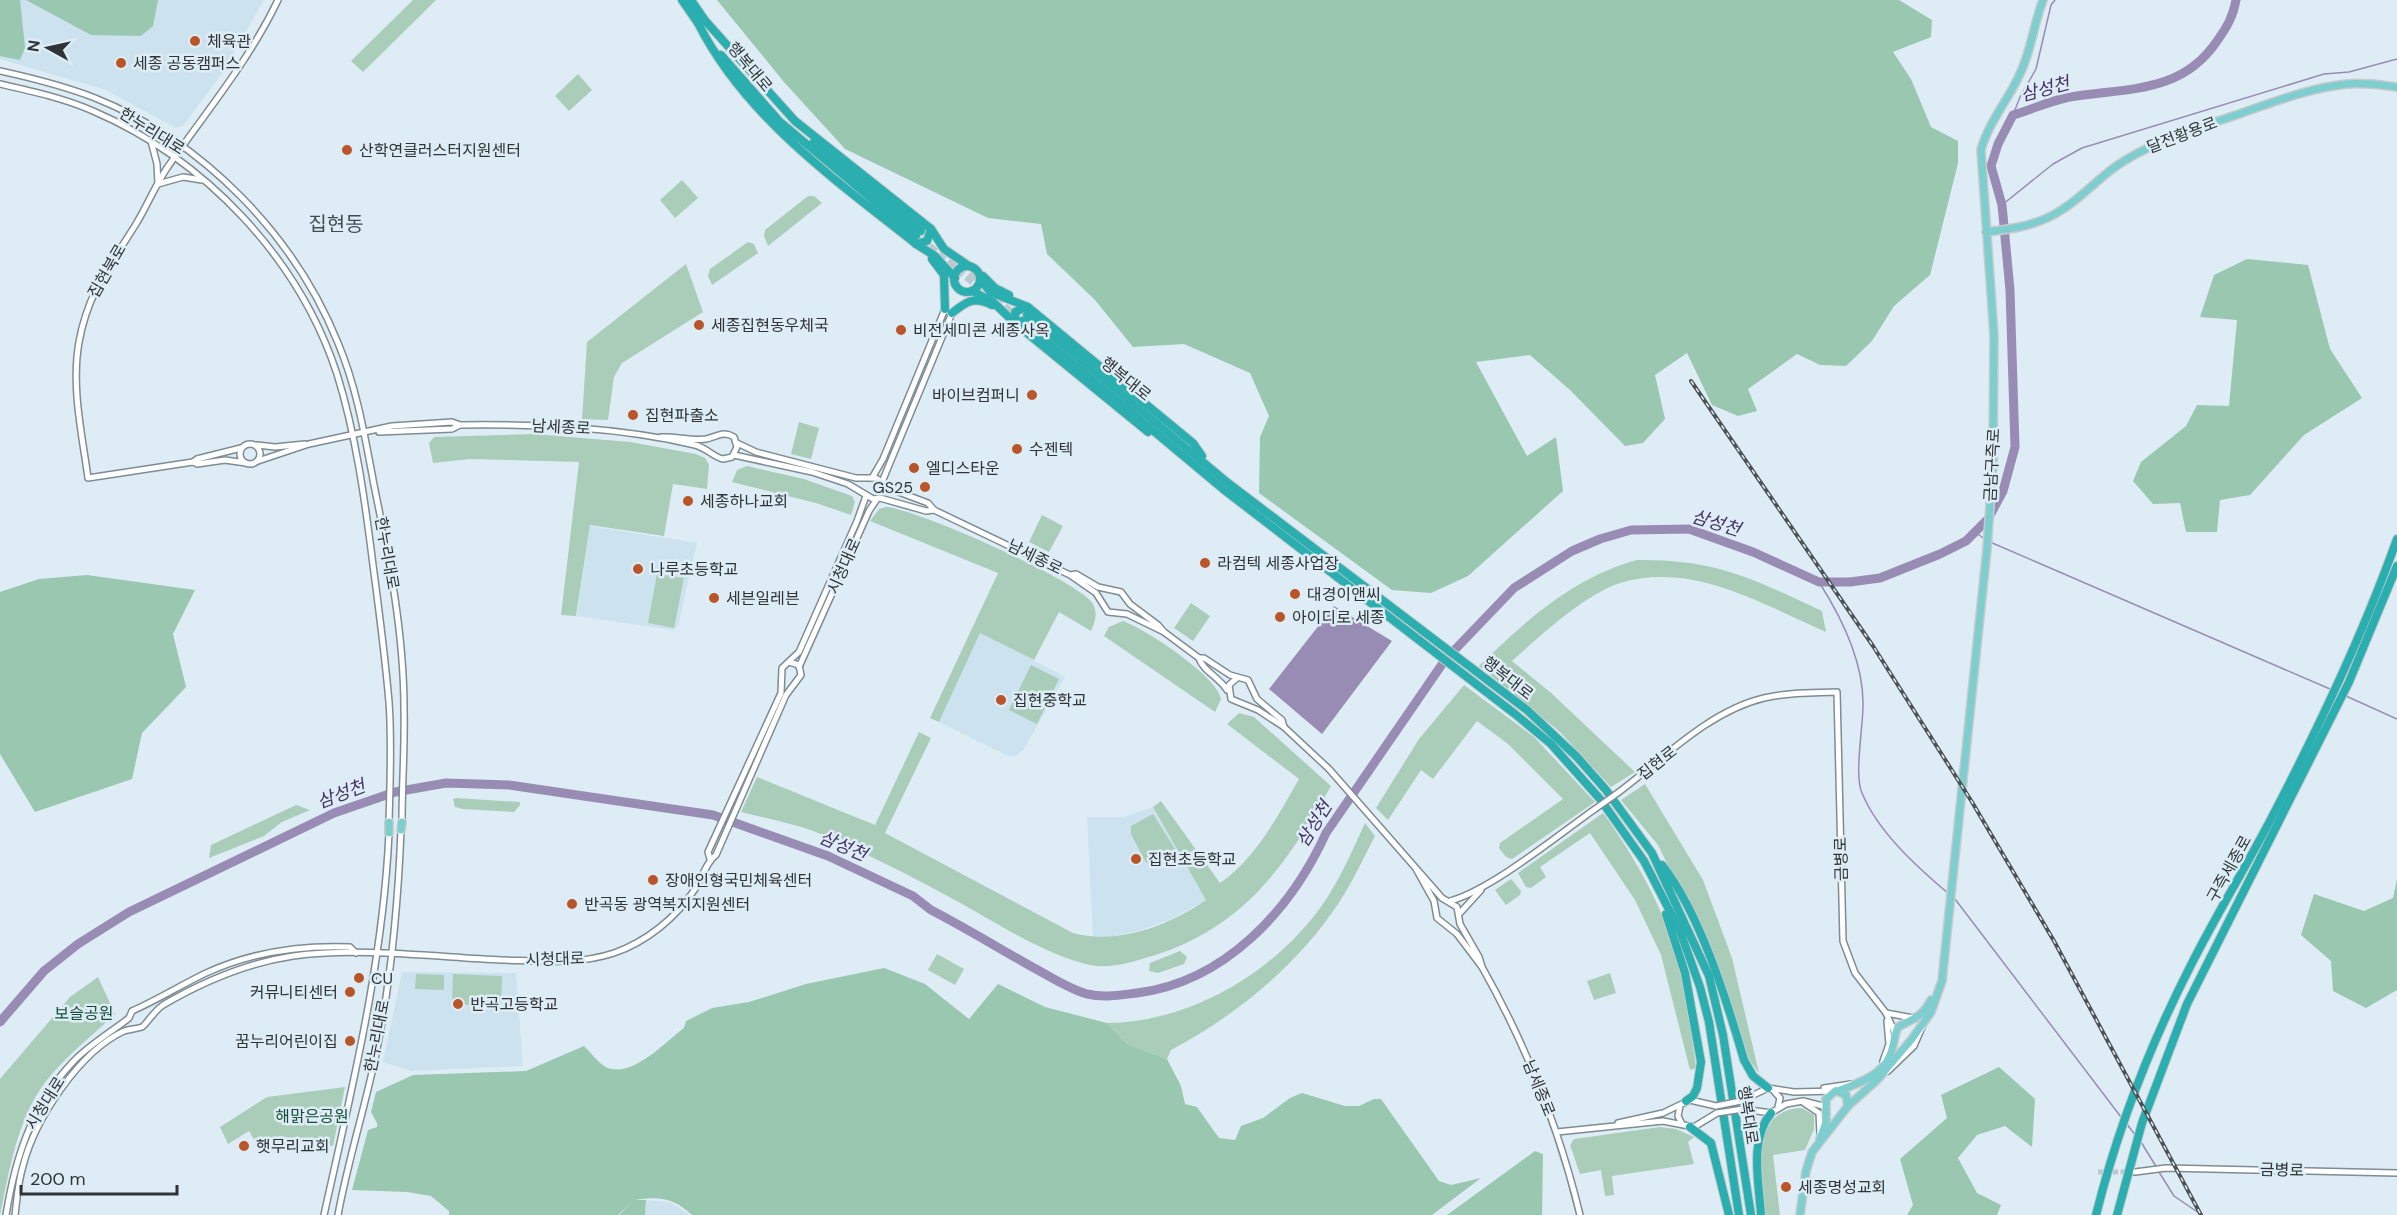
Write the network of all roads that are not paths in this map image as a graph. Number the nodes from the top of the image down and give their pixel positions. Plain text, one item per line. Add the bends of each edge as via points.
1 (278, 0) edge
2 (682, 0) edge
3 (691, 0) edge
4 (2043, 0) edge
5 (699, 20) junction
6 (0, 71) edge
7 (0, 84) edge
8 (2397, 87) edge
9 (151, 141) junction
10 (182, 148) junction
11 (175, 158) junction
12 (202, 180) junction
13 (158, 184) junction
14 (931, 229) junction
15 (1989, 231) junction
16 (918, 237) junction
17 (976, 271) junction
18 (955, 280) junction
19 (970, 291) junction
20 (949, 311) junction
21 (1023, 317) junction
22 (364, 434) junction
23 (351, 436) junction
24 (661, 437) junction
25 (715, 437) junction
26 (737, 443) junction
27 (309, 444) junction
28 (257, 445) junction
29 (241, 448) junction
30 (712, 452) junction
31 (734, 455) junction
32 (258, 461) junction
33 (193, 462) junction
34 (246, 464) junction
35 (871, 479) junction
36 (883, 484) junction
37 (865, 494) junction
38 (878, 498) junction
39 (934, 510) junction
40 (2397, 539) edge
41 (2397, 566) edge
42 (1070, 574) junction
43 (1111, 591) junction
44 (1126, 599) junction
45 (1103, 602) junction
46 (1119, 613) junction
47 (1164, 632) junction
48 (1199, 658) junction
49 (789, 662) junction
50 (799, 667) junction
51 (1237, 678) junction
52 (783, 680) junction
53 (794, 682) junction
54 (1252, 690) junction
55 (1227, 691) junction
56 (1837, 692) joint
57 (1242, 703) junction
58 (1284, 727) junction
59 (739, 790) junction
60 (390, 822) joint
61 (389, 833) joint
62 (1652, 853) junction
63 (713, 857) junction
64 (1415, 867) junction
65 (1494, 879) junction
66 (1655, 884) junction
67 (1448, 901) junction
68 (1436, 910) junction
69 (1459, 916) junction
70 (1445, 924) junction
71 (1947, 942) junction
72 (356, 952) junction
73 (378, 955) junction
74 (392, 955) junction
75 (1482, 967) junction
76 (140, 1009) junction
77 (1886, 1013) junction
78 (1918, 1017) junction
79 (129, 1018) junction
80 (148, 1019) junction
81 (1924, 1023) junction
82 (1905, 1024) junction
83 (135, 1028) junction
84 (1895, 1034) junction
85 (1914, 1036) junction
86 (1907, 1043) junction
87 (1876, 1077) junction
88 (1858, 1083) junction
89 (1770, 1089) junction
90 (1815, 1090) junction
91 (1836, 1091) junction
92 (1800, 1101) junction
93 (1684, 1103) junction
94 (1827, 1107) junction
95 (1847, 1108) junction
96 (1774, 1111) junction
97 (1614, 1125) junction
98 (1686, 1125) junction
99 (1557, 1132) junction
100 (1820, 1142) junction
101 (2135, 1172) tunnel mouth
102 (2397, 1173) edge
103 (6, 1215) edge
104 (15, 1215) edge
105 (324, 1215) edge
106 (338, 1215) edge
107 (1580, 1215) edge
108 (1729, 1215) edge
109 (1739, 1215) edge
110 (1751, 1215) edge
111 (1761, 1215) edge
112 (1800, 1215) edge
113 (2096, 1215) edge
114 (2117, 1215) edge

1 - 10 street, 집현북로 via 240,65
2 - 5 highway, 행복대로
3 - 5 highway, 행복대로
4 - 15 main road, 금남구즉로 via 2030,51 1985,134 1981,150
5 - 14 highway via 795,121
5 - 16 highway, 행복대로 via 751,91 779,121
6 - 10 street, 한누리대로 via 96,99 141,121
7 - 9 street, 한누리대로 via 92,110
8 - 15 main road, 달전황용로 via 2361,83 2312,90 2165,140 2121,163 2063,209 2039,222
9 - 11 street, 한누리대로
9 - 13 street
10 - 11 street, 집현북로
10 - 22 street, 한누리대로 via 234,190 277,237 305,280 339,344
11 - 12 street, 한누리대로
11 - 13 street, 집현북로
12 - 13 street via 183,177
12 - 23 street, 한누리대로 via 253,229 300,295 334,366
13 - 33 street, 집현북로 via 88,302 79,343 77,403 88,478
14 - 16 highway via 927,241
14 - 17 highway via 944,249
15 - 71 main road, 금남구즉로 via 1994,335 1992,483
16 - 18 highway
16 - 20 highway via 944,274
17 - 18 highway via 958,270
17 - 19 highway via 978,286
17 - 21 highway via 990,292
18 - 19 highway via 960,289
18 - 20 highway
19 - 20 highway
19 - 21 highway
20 - 21 highway via 978,299
20 - 35 street
20 - 36 street
21 - 62 highway, 행복대로 via 1228,483 1527,710 1606,790
21 - 66 highway, 행복대로 via 1201,470 1551,744 1583,778 1644,861
22 - 23 street, 남세종로
22 - 24 street, 남세종로 via 412,423 452,422 575,427
22 - 74 street, 한누리대로 via 398,625 404,708
23 - 27 street
23 - 60 street, 한누리대로 via 369,528 389,702
24 - 25 street, 남세종로
24 - 30 street, 남세종로
25 - 26 street via 728,434
25 - 30 street
26 - 31 street
26 - 35 street via 756,452
27 - 28 street
27 - 32 street
28 - 29 street
28 - 32 street
29 - 33 street, 집현북로
29 - 34 street
30 - 31 street via 723,459
31 - 37 street via 812,472
32 - 34 street
33 - 34 street, 집현북로 via 225,460
35 - 36 street
35 - 37 street via 864,485
36 - 38 street via 884,492
36 - 39 street, 남세종로 via 928,503
37 - 38 street
37 - 49 street, 시청대로 via 857,521 799,652
38 - 39 street, 남세종로
38 - 50 street, 시청대로
39 - 42 street, 남세종로
40 - 113 highway, 구즉세종로 via 2340,679 2191,965 2127,1106
41 - 114 highway, 구즉세종로 via 2349,682 2187,1004 2142,1123
42 - 43 street, 남세종로
42 - 45 street, 남세종로
43 - 44 street via 1121,592
43 - 45 street
44 - 46 street
44 - 47 street
45 - 46 street via 1108,612
46 - 47 street
47 - 48 street
48 - 51 street
48 - 55 street
49 - 50 street
49 - 52 street via 782,668
50 - 53 street via 801,675
51 - 54 street via 1248,680
51 - 55 street
52 - 53 street
52 - 59 street, 시청대로
53 - 59 street, 시청대로
54 - 57 street via 1250,698
54 - 58 street via 1282,720
55 - 57 street via 1231,699
56 - 65 street, 집현로, bridge via 1786,694 1731,710
56 - 77 street, 금병로 via 1843,941 1855,973
57 - 58 street
58 - 64 street via 1329,769
59 - 63 street, 시청대로
59 - 63 street, 시청대로 via 708,852
60 - 61 main road, 한누리대로
61 - 73 street, 한누리대로
62 - 89 highway via 1670,875 1702,940 1744,1060 1753,1076
62 - 110 highway, 행복대로 via 1699,950 1715,998
63 - 74 street, 시청대로 via 679,910 655,931 617,952 550,962
64 - 67 street
64 - 68 street
65 - 67 street, 집현로 via 1468,895
65 - 69 street, 집현로 via 1469,900
66 - 93 highway via 1678,945 1701,1062 1697,1088
66 - 109 highway, 행복대로 via 1680,932 1700,987 1718,1064
67 - 68 street via 1440,903
67 - 69 street via 1457,907
68 - 70 street via 1437,918
69 - 70 street via 1453,923
69 - 75 street, 남세종로
70 - 75 street, 남세종로
71 - 78 main road, 금남구즉로 via 1931,1000
71 - 81 main road, 금남구즉로 via 1941,981
72 - 73 street, 시청대로
72 - 76 street, 시청대로 via 350,946 318,946 245,958 207,973
72 - 80 street, 시청대로 via 293,956 236,968 192,988 154,1011
73 - 74 street, 시청대로
73 - 105 street, 한누리대로 via 357,1073
74 - 106 street, 한누리대로 via 376,1054
75 - 99 street, 남세종로 via 1514,1028
76 - 79 street via 132,1011
76 - 80 street
77 - 78 street via 1907,1019
77 - 82 street
77 - 84 street
77 - 87 street via 1889,1044
78 - 82 main road, 금남구즉로
79 - 83 street
79 - 103 street, 시청대로 via 71,1063 38,1109 15,1163
80 - 83 street via 142,1027
81 - 85 main road, 금남구즉로
81 - 87 street via 1914,1046
82 - 84 main road
82 - 85 main road via 1913,1029
83 - 104 street, 시청대로 via 117,1035 93,1054 45,1113 23,1165
84 - 86 main road via 1901,1043
84 - 87 main road via 1889,1058
85 - 86 main road
86 - 87 main road
87 - 88 main road
87 - 95 main road
88 - 90 street
88 - 91 main road
89 - 90 street
89 - 93 street, bridge via 1742,1101 1716,1106
89 - 96 street via 1780,1098
90 - 91 street
91 - 94 main road via 1827,1096
91 - 95 main road via 1846,1095
92 - 94 street
92 - 96 street
92 - 100 street via 1819,1113
93 - 97 street via 1663,1113
93 - 98 street via 1678,1112
94 - 95 main road via 1835,1113
94 - 100 main road
95 - 100 main road
96 - 98 street, bridge via 1743,1109 1717,1113
96 - 111 highway via 1761,1127 1757,1157
97 - 98 street via 1663,1120
97 - 99 street
98 - 108 highway via 1711,1143
99 - 107 street, 남세종로
100 - 112 main road via 1806,1171
101 - 102 street, 금병로 via 2166,1168

